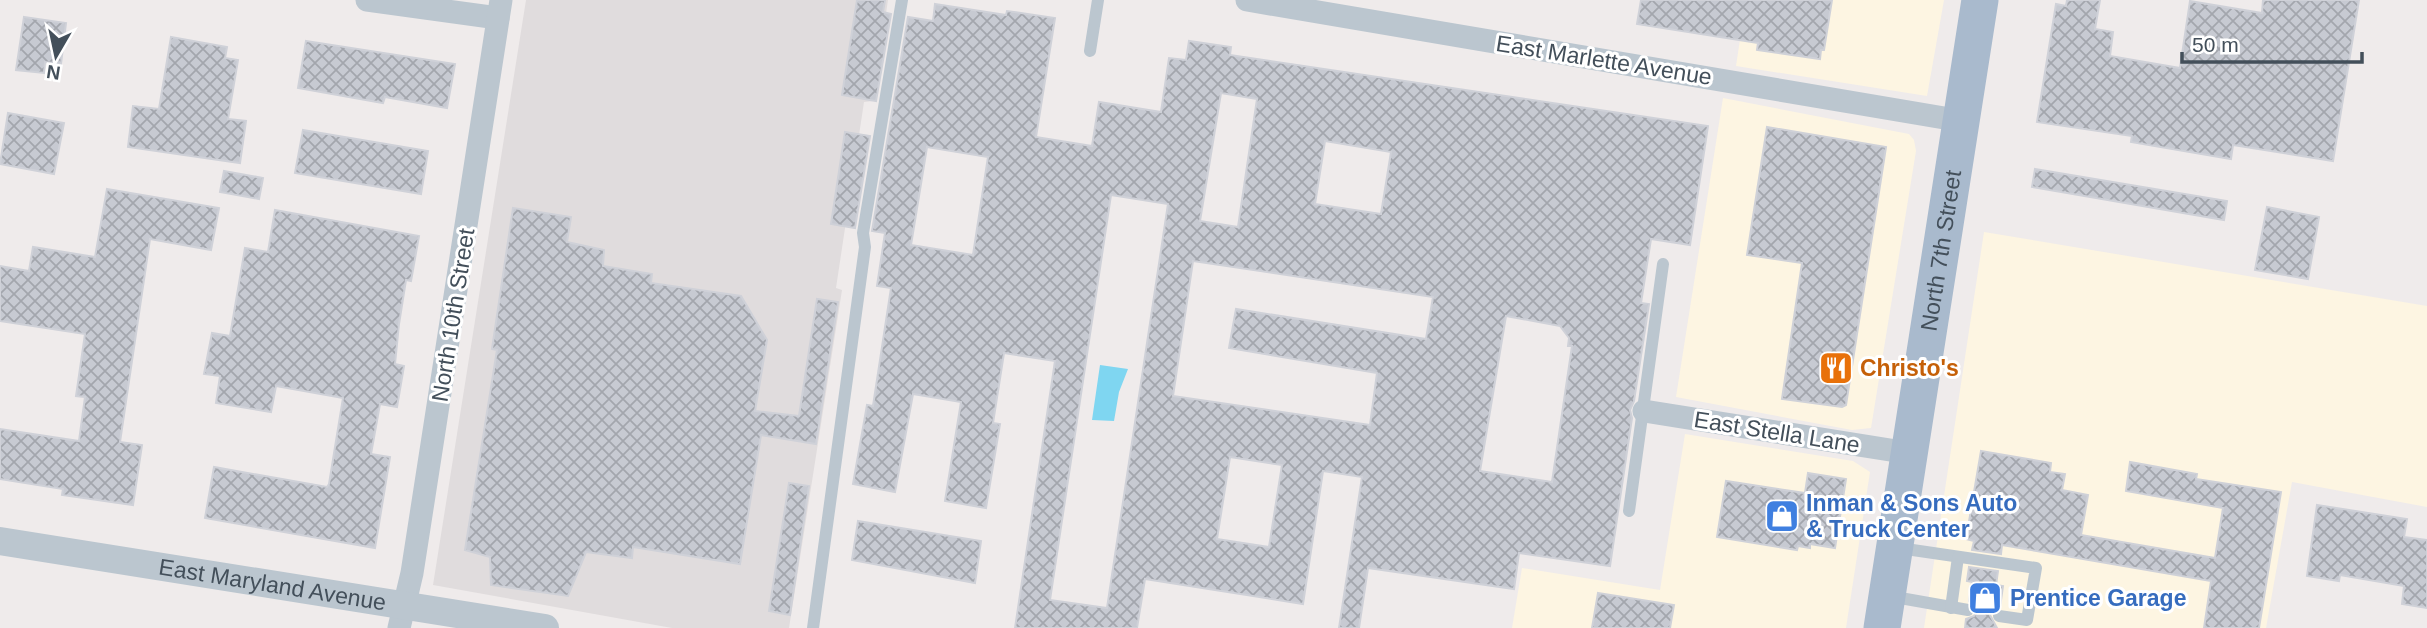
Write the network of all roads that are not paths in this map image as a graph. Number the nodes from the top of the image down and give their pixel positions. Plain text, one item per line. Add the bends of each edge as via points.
1 (367, 0) edge
2 (902, 0) edge
3 (1098, 0) edge
4 (1247, 0) edge
5 (1980, 0) edge
6 (500, 9) edge
7 (1090, 51) dead end
8 (1962, 121) junction
9 (1663, 264) dead end
10 (1644, 411) junction
11 (1909, 453) junction
12 (1629, 511) dead end
13 (0, 541) edge
14 (1895, 547) junction
15 (1958, 557) junction
16 (1951, 608) junction
17 (1968, 610) dead end
18 (1885, 612) edge
19 (1998, 616) dead end
20 (401, 617) edge
21 (545, 628) edge
22 (813, 628) edge

1 - 6 street
2 - 22 lane via 863,233 865,247
3 - 7 lane
4 - 8 street, East Marlette Avenue
5 - 8 main road, North 7th Street
6 - 20 street, North 10th Street
8 - 11 main road, North 7th Street
9 - 10 lane
10 - 11 street, East Stella Lane
10 - 12 lane
11 - 14 main road, North 7th Street
13 - 20 street, East Maryland Avenue
14 - 15 lane
14 - 18 main road, North 7th Street
15 - 16 lane
15 - 19 lane via 2036,568 2027,620
16 - 17 lane
16 - 18 lane
20 - 21 street, East Maryland Avenue

